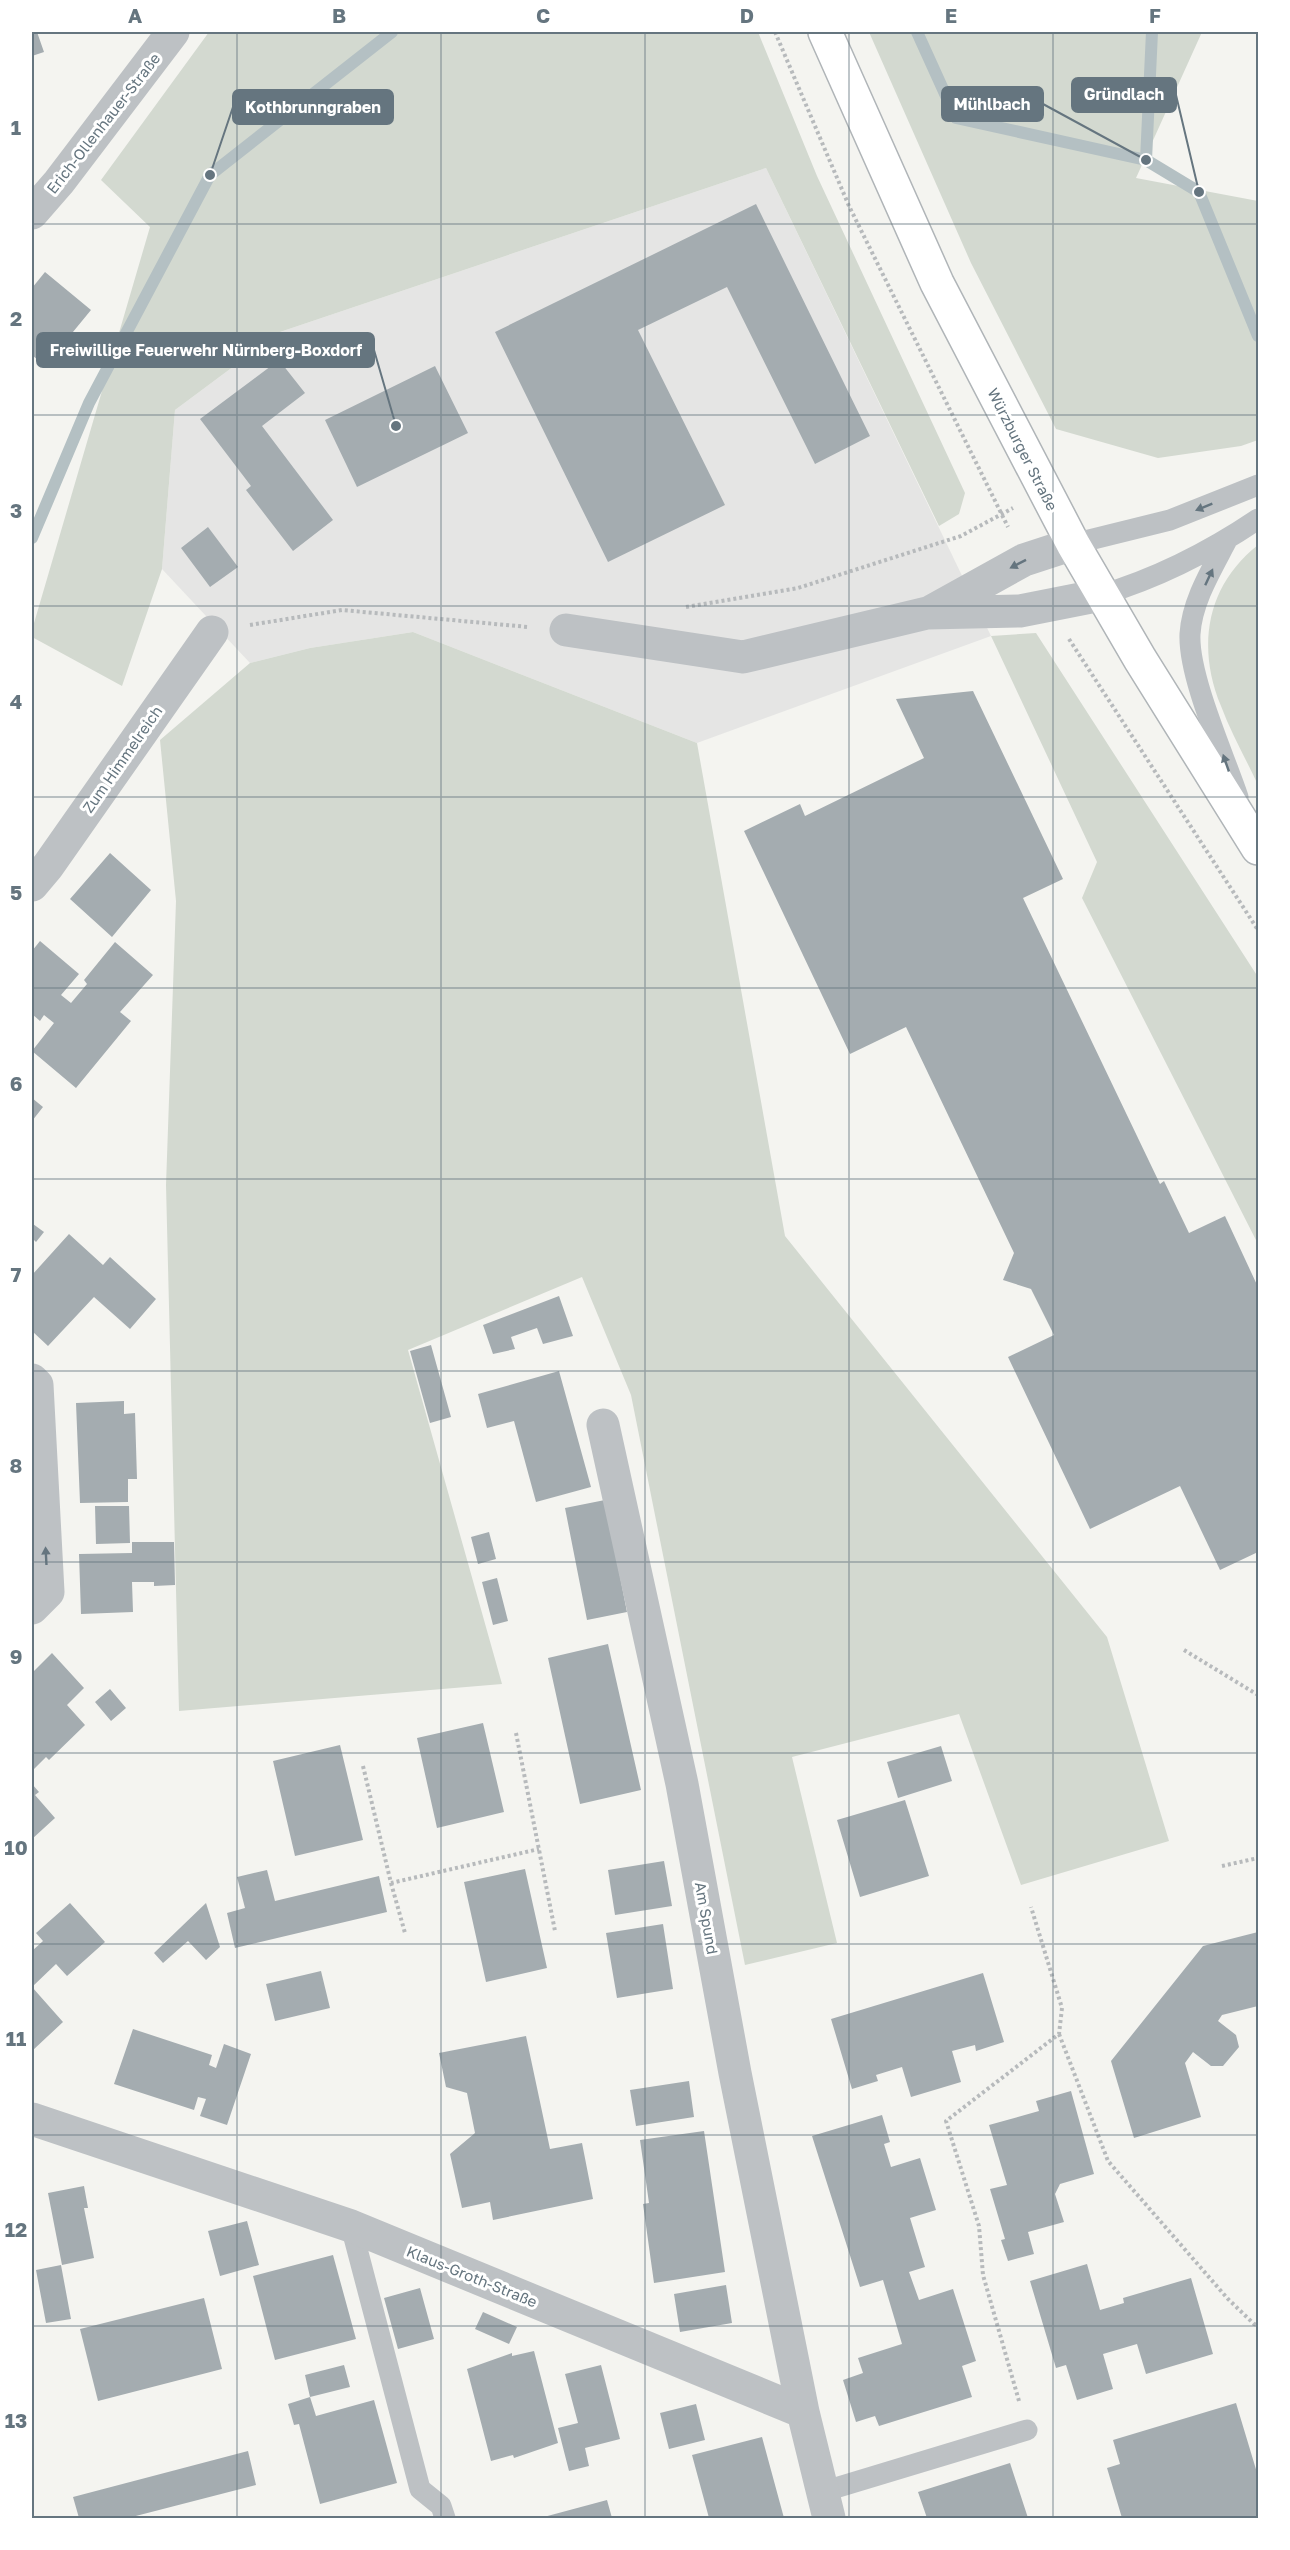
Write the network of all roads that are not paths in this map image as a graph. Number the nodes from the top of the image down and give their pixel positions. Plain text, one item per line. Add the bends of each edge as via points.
1 (173, 32) edge
2 (825, 32) edge
3 (32, 213) edge
4 (1258, 485) edge
5 (1258, 519) edge
6 (1227, 540) junction
7 (1073, 544) junction
8 (1101, 595) junction
9 (927, 613) junction
10 (566, 630) road end
11 (212, 632) road end
12 (1255, 843) edge
13 (32, 885) edge
14 (32, 1380) edge
15 (603, 1425) dead end
16 (32, 1608) edge
17 (32, 2119) edge
18 (351, 2226) junction
19 (803, 2412) junction
20 (1027, 2430) road end
21 (826, 2505) edge
22 (445, 2518) edge

1 - 3 street, Erich-Ollenhauer-Straße
2 - 7 main road, Würzburger Straße via 937,283
4 -> 7 lane via 1170,520
5 - 6 lane
6 - 8 lane via 1171,570
12 -> 6 lane via 1195,673 1190,635 1195,608
7 - 8 main road, Würzburger Straße
7 -> 9 street via 1024,560
8 - 9 street via 1020,610
8 - 12 main road, Würzburger Straße
9 - 10 street via 743,657
11 - 13 street, Zum Himmelreich
16 -> 14 street via 48,1592 37,1385
15 - 19 street, Am Spund via 682,1784
17 - 18 street, Klaus-Groth-Straße
18 - 19 street, Klaus-Groth-Straße
18 - 22 lane via 420,2489 441,2506
19 - 21 street
20 - 21 lane

